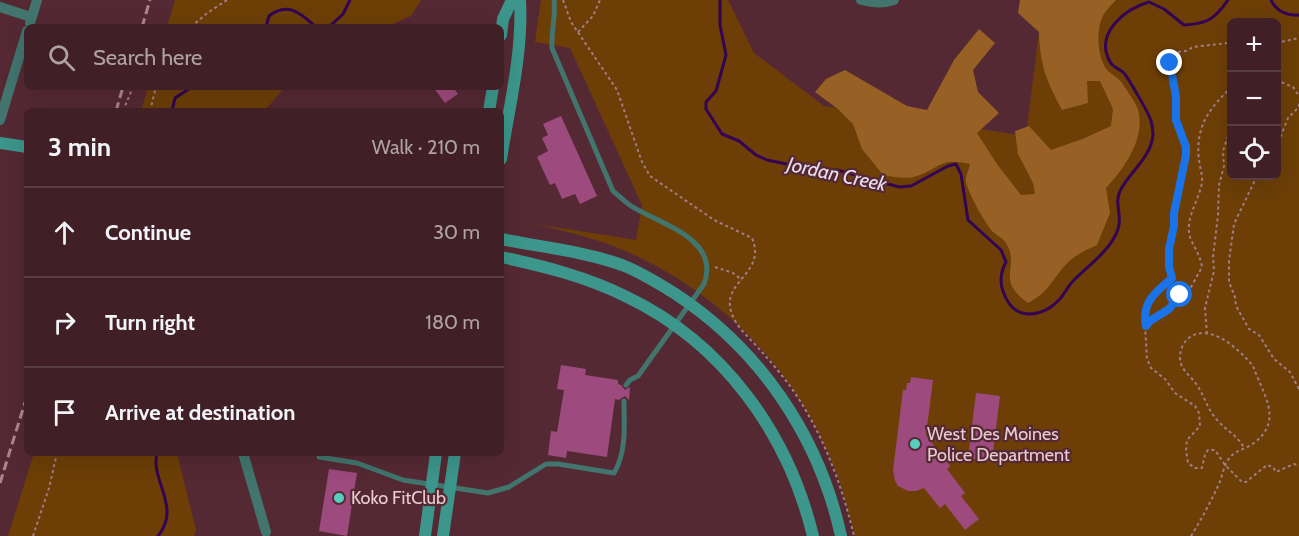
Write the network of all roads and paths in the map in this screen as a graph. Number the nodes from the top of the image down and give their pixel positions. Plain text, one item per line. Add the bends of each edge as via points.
1 (37, 0) edge
2 (227, 0) edge
3 (512, 0) edge
4 (520, 0) edge
5 (554, 0) edge
6 (563, 0) edge
7 (600, 0) edge
8 (861, 0) edge
9 (894, 0) edge
10 (0, 7) edge
11 (27, 24) edge
12 (29, 24) edge
13 (194, 24) edge
14 (503, 24) edge
15 (578, 32) junction
16 (1299, 38) edge
17 (24, 41) edge
18 (1281, 42) edge
19 (1227, 43) edge
20 (1281, 82) edge
21 (132, 90) edge
22 (155, 90) edge
23 (492, 90) edge
24 (1227, 92) edge
25 (1299, 96) edge
26 (1299, 101) edge
27 (124, 108) edge
28 (151, 108) edge
29 (490, 108) edge
30 (0, 120) edge
31 (1231, 126) edge
32 (1281, 136) edge
33 (504, 140) edge
34 (0, 143) edge
35 (24, 147) edge
36 (1255, 180) edge
37 (504, 239) edge
38 (504, 258) edge
39 (707, 263) junction
40 (742, 280) junction
41 (690, 304) junction
42 (732, 315) dead end
43 (675, 326) junction
44 (1146, 326) junction
45 (1207, 334) junction
46 (626, 385) dead end
47 (1299, 389) edge
48 (624, 400) dead end
49 (1244, 448) junction
50 (56, 456) edge
51 (244, 456) edge
52 (436, 456) edge
53 (455, 456) edge
54 (319, 457) dead end
55 (1225, 465) junction
56 (1299, 466) edge
57 (431, 484) junction
58 (450, 487) junction
59 (266, 532) dead end
60 (33, 536) edge
61 (425, 536) edge
62 (443, 536) edge
63 (813, 536) edge
64 (841, 536) edge
65 (1191, 536) edge

1 - 12 street
2 - 13 path
3 - 14 main road
4 - 33 main road via 518,50
5 - 39 lane via 552,48 614,191 629,205 694,241
6 - 15 path
7 - 15 path via 593,16
8 - 9 street
10 - 11 street
15 - 40 path via 617,90 650,176 714,220 752,238 753,261
16 - 18 path
17 - 30 street
19 - 44 path via 1169,53 1176,120 1186,155 1169,249 1172,278 1144,309
20 - 25 path via 1293,87
21 - 27 path
22 - 28 path
23 - 29 main road
24 - 44 path via 1207,115 1198,138 1202,185 1189,223 1202,267 1190,289
26 - 32 path
31 - 45 path via 1223,151 1219,185 1214,271 1205,308
34 - 35 main road
36 - 47 path via 1234,224 1229,282 1249,329 1259,335 1274,358 1290,372
37 - 41 main road via 623,266
38 - 43 main road via 608,288
39 - 40 path
39 - 41 lane via 707,277
40 - 42 path via 730,296
41 - 43 lane
41 - 64 main road via 751,357 785,402 820,467
43 - 46 lane via 638,376
43 - 63 main road via 724,368 771,428 795,477
44 - 55 path via 1148,364 1199,413 1200,426 1186,444 1188,462 1202,468 1205,454 1215,450
45 - 49 path via 1222,339 1248,359 1269,405 1271,413 1265,430
45 - 49 path via 1199,333 1185,342 1181,366 1214,416
48 - 58 lane via 624,443 614,473 546,464 498,492
49 - 55 path via 1236,451
50 - 60 path
51 - 59 street
52 - 57 main road
53 - 58 main road
54 - 57 lane via 357,463 404,480
55 - 56 path via 1242,482 1268,465 1276,472 1294,464
55 - 65 path
57 - 58 lane
57 - 61 main road
58 - 62 main road

